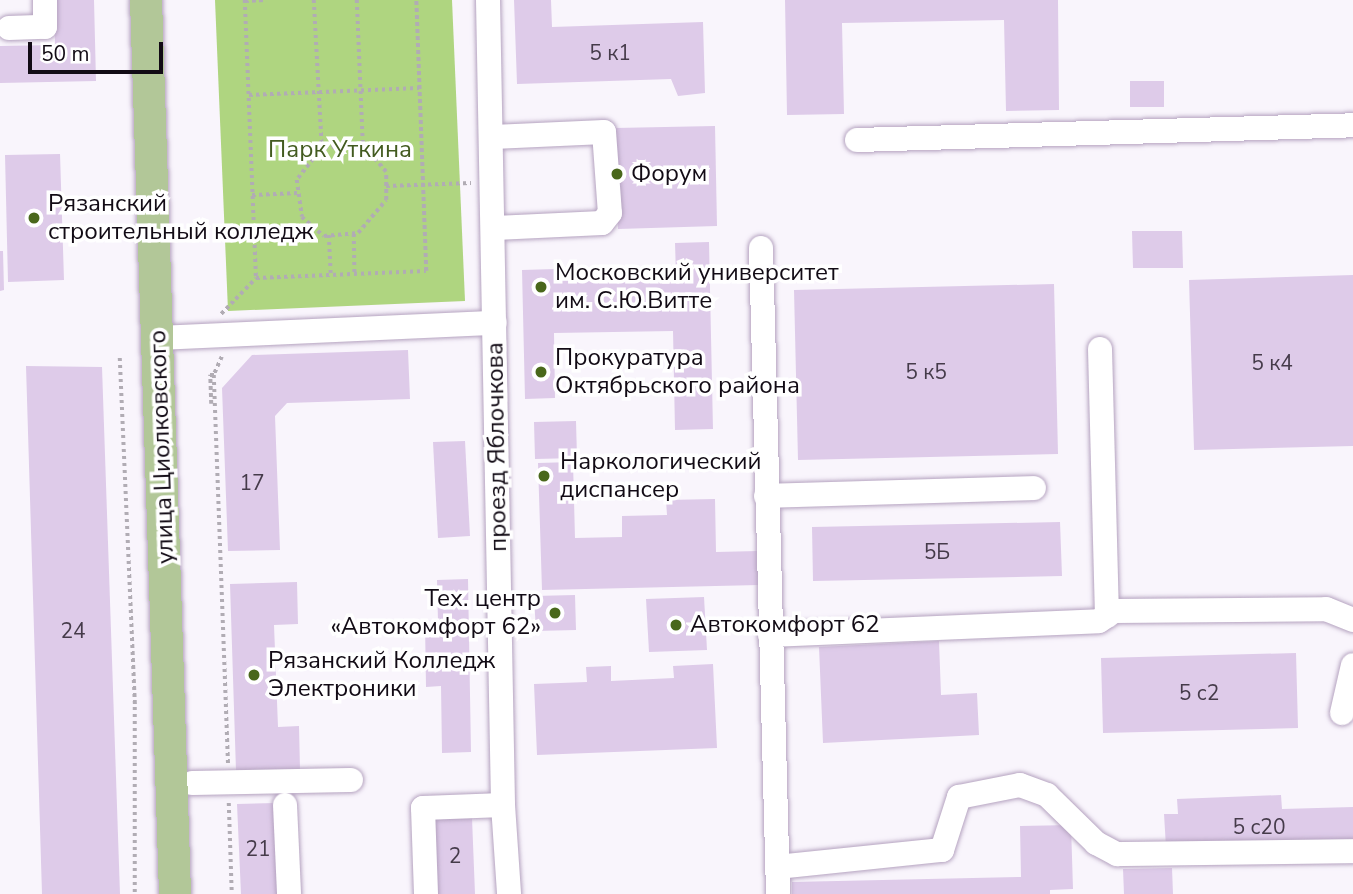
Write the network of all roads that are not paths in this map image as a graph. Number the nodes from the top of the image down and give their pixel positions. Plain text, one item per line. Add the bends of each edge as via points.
1 (45, 0) edge
2 (146, 0) edge
3 (167, 0) edge
4 (488, 0) edge
5 (9, 29) dead end
6 (1353, 125) edge
7 (493, 137) junction
8 (857, 140) dead end
9 (495, 228) junction
10 (761, 248) dead end
11 (495, 323) junction
12 (170, 337) junction
13 (1100, 349) dead end
14 (1034, 488) dead end
15 (766, 496) junction
16 (1107, 616) junction
17 (1353, 620) edge
18 (770, 635) junction
19 (1353, 665) edge
20 (1342, 713) dead end
21 (351, 780) dead end
22 (192, 783) junction
23 (285, 805) dead end
24 (503, 805) junction
25 (1353, 851) edge
26 (777, 867) junction
27 (175, 894) edge
28 (195, 894) edge
29 (289, 894) edge
30 (426, 894) edge
31 (509, 894) edge
32 (778, 894) edge

1 - 5 street via 45,27
2 - 12 main road, улица Циолковского
3 - 12 main road, улица Циолковского
4 - 7 street, проезд Яблочкова
6 - 8 street
7 - 9 street, проезд Яблочкова
7 - 9 street via 604,132 610,213 602,223
9 - 11 street, проезд Яблочкова
10 - 15 street
11 - 12 street
11 - 24 street, проезд Яблочкова
12 - 22 main road, улица Циолковского
12 - 27 main road, улица Циолковского
13 - 16 street
14 - 15 street
15 - 18 street
16 - 17 street via 1114,611 1326,609
16 - 18 street via 1099,621
18 - 26 street
19 - 20 street
21 - 22 street
22 - 28 main road, улица Циолковского
23 - 29 street
24 - 30 street via 423,808
24 - 31 street, проезд Яблочкова
25 - 26 street via 1117,854 1096,843 1047,795 1020,785 959,797 942,850
26 - 32 street

